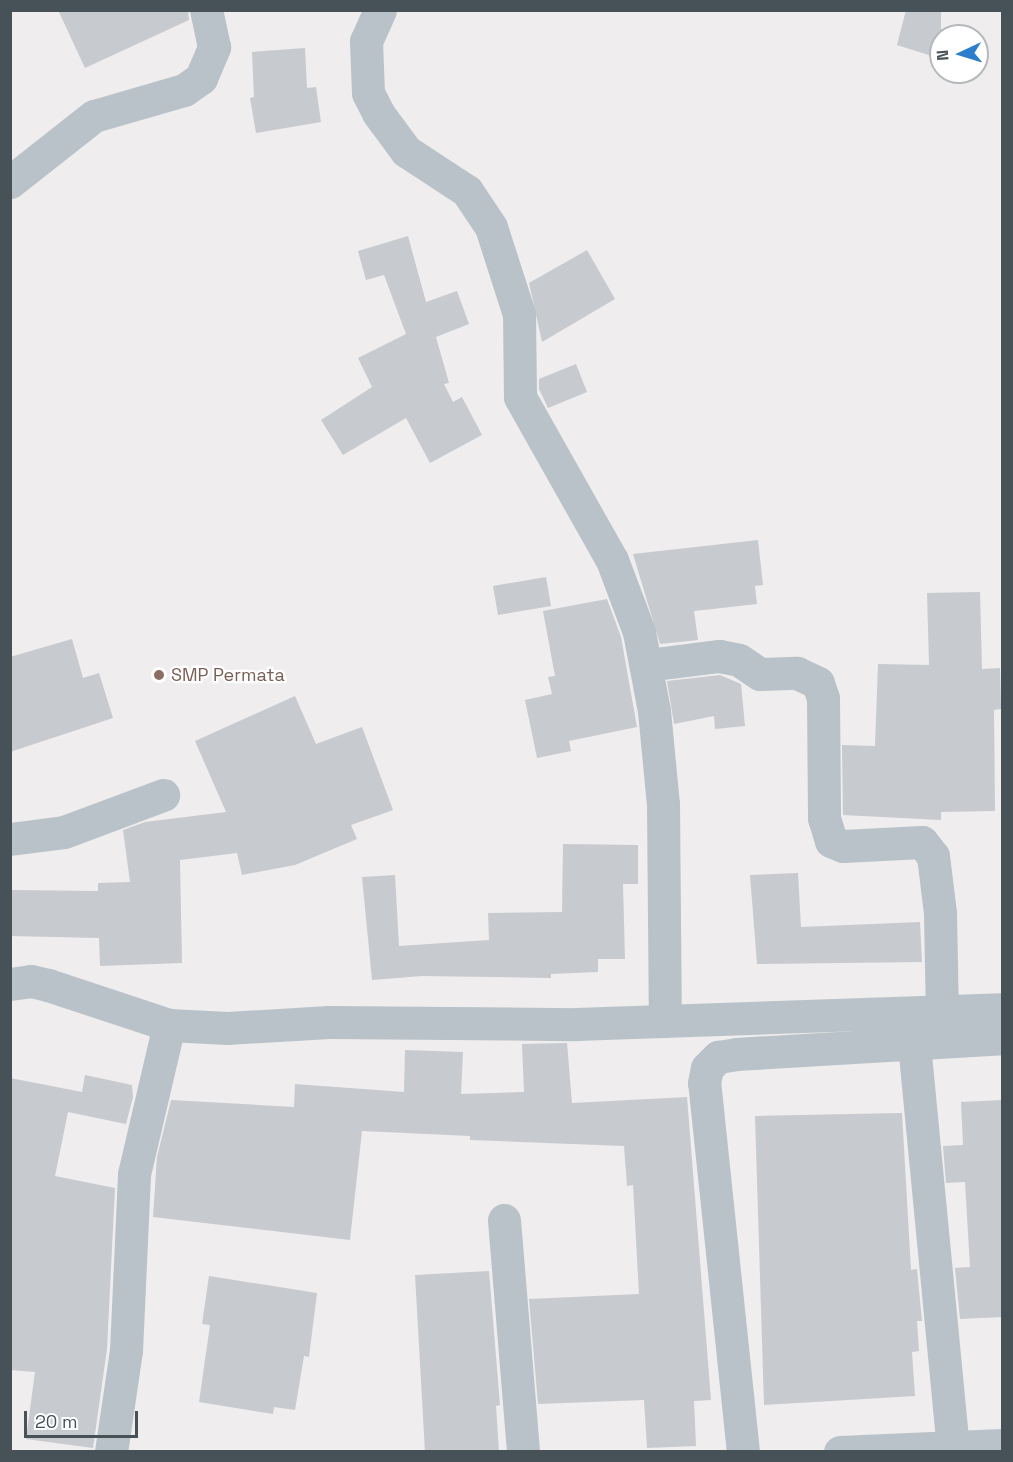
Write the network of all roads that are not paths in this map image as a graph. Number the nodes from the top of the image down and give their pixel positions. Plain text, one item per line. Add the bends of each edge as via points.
1 (206, 10) edge
2 (380, 10) edge
3 (10, 182) edge
4 (647, 665) junction
5 (163, 795) dead end
6 (10, 839) edge
7 (10, 984) edge
8 (1002, 1009) edge
9 (942, 1013) junction
10 (665, 1021) junction
11 (169, 1025) junction
12 (1002, 1038) edge
13 (914, 1044) junction
14 (504, 1220) dead end
15 (1002, 1445) edge
16 (953, 1446) junction
17 (111, 1452) edge
18 (523, 1452) edge
19 (743, 1452) edge
20 (840, 1452) edge

1 - 3 street via 214,47 201,78 184,90 94,116
2 - 4 street via 366,41 368,93 406,151 467,190 491,227 519,314 520,397 612,560
4 - 9 street via 704,657 729,658 760,674 797,673 818,683 823,698 824,818 831,841 851,846 922,842 933,856 940,913
4 - 10 street via 663,804
5 - 6 street via 64,832
7 - 11 street via 31,981 48,985
8 - 9 street
9 - 10 street
10 - 11 street via 446,1025 329,1022 227,1028
11 - 17 street via 134,1174 126,1351
12 - 13 street
13 - 16 street
13 - 19 street via 736,1054 718,1058 707,1068 704,1083
14 - 18 street
15 - 16 street
16 - 20 street

